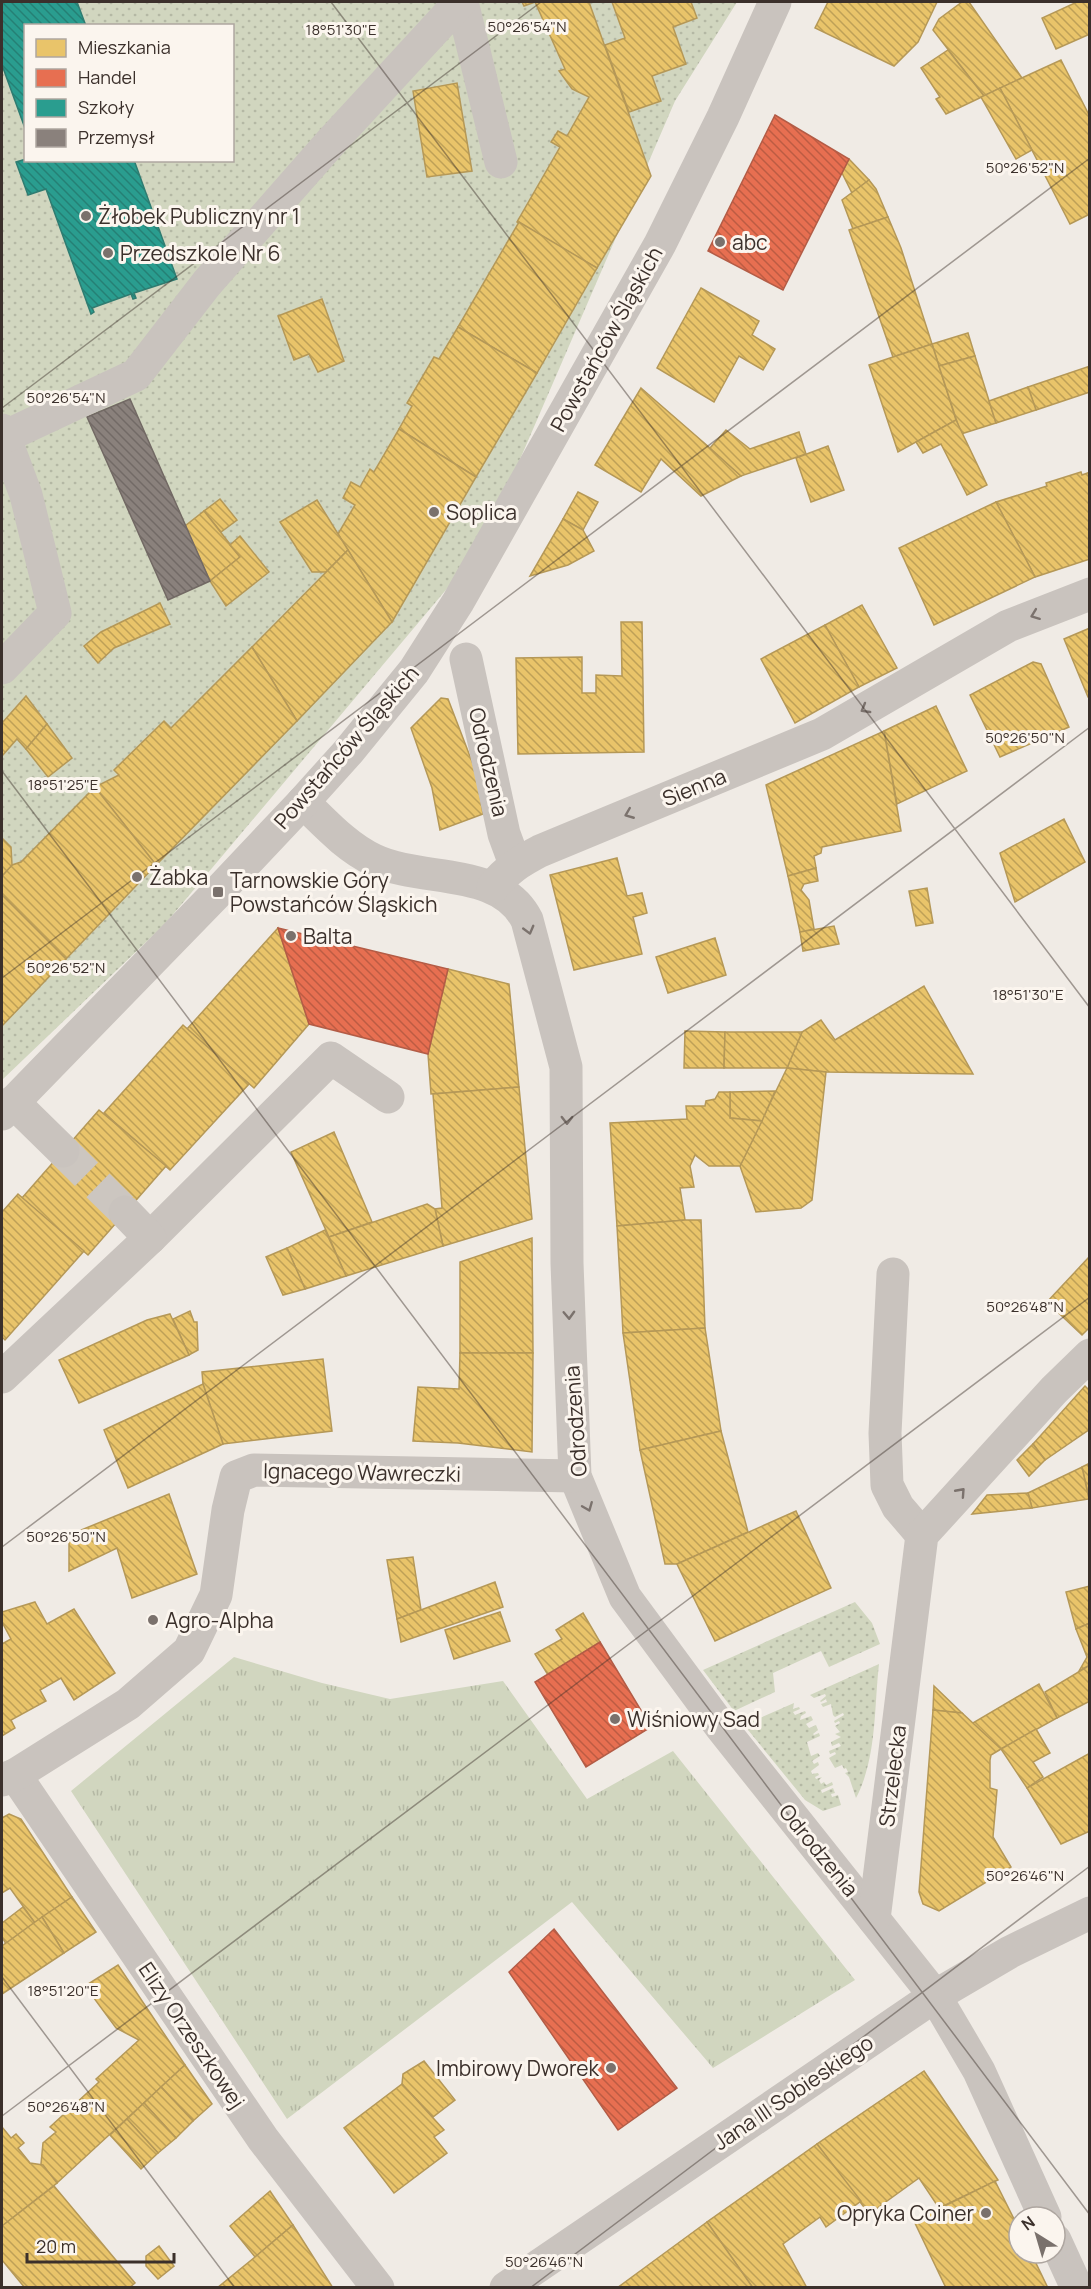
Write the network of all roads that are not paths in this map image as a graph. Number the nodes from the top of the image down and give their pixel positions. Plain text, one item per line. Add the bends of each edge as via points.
1 (461, 2) edge
2 (775, 2) edge
3 (501, 162) dead end
4 (3, 434) edge
5 (1089, 594) edge
6 (466, 659) dead end
7 (2, 668) edge
8 (303, 802) junction
9 (504, 876) junction
10 (388, 1097) dead end
11 (7, 1108) edge
12 (63, 1151) tunnel mouth
13 (125, 1212) tunnel mouth
14 (150, 1238) junction
15 (893, 1275) dead end
16 (1089, 1355) edge
17 (2, 1377) edge
18 (575, 1476) junction
19 (922, 1535) junction
20 (8, 1778) edge
21 (1089, 1913) edge
22 (874, 1919) junction
23 (935, 1996) junction
24 (1040, 2205) edge
25 (1066, 2265) edge
26 (378, 2288) edge
27 (506, 2288) edge
28 (1077, 2288) edge

1 - 3 street
1 - 4 street via 207,283 136,375
2 - 8 street, Powstańców Śląskich via 660,244 458,603 390,702
4 - 7 street via 26,495 55,613
5 -> 9 street, Sienna via 1008,626 822,734 554,845
6 - 9 street, Odrodzenia via 504,834
8 - 9 street via 355,849 390,867 415,873
8 - 11 street, Powstańców Śląskich
9 -> 18 street, Odrodzenia via 527,920 566,1067 567,1263
10 - 14 street via 331,1058
11 - 12 street
13 - 14 street
14 - 17 street
15 - 19 street via 885,1433 887,1485 898,1507
19 -> 16 street
18 - 20 street, Ignacego Wawreczki via 254,1470 236,1477 216,1594 189,1651 128,1704
18 -> 22 street, Odrodzenia via 625,1597 721,1727
19 - 22 street, Strzelecka
20 - 26 street, Elizy Orzeszkowej via 263,2139
21 - 23 street, Jana III Sobieskiego via 1010,1952
22 - 23 street
23 - 24 street via 979,2071
23 - 27 street, Jana III Sobieskiego
25 - 28 street

